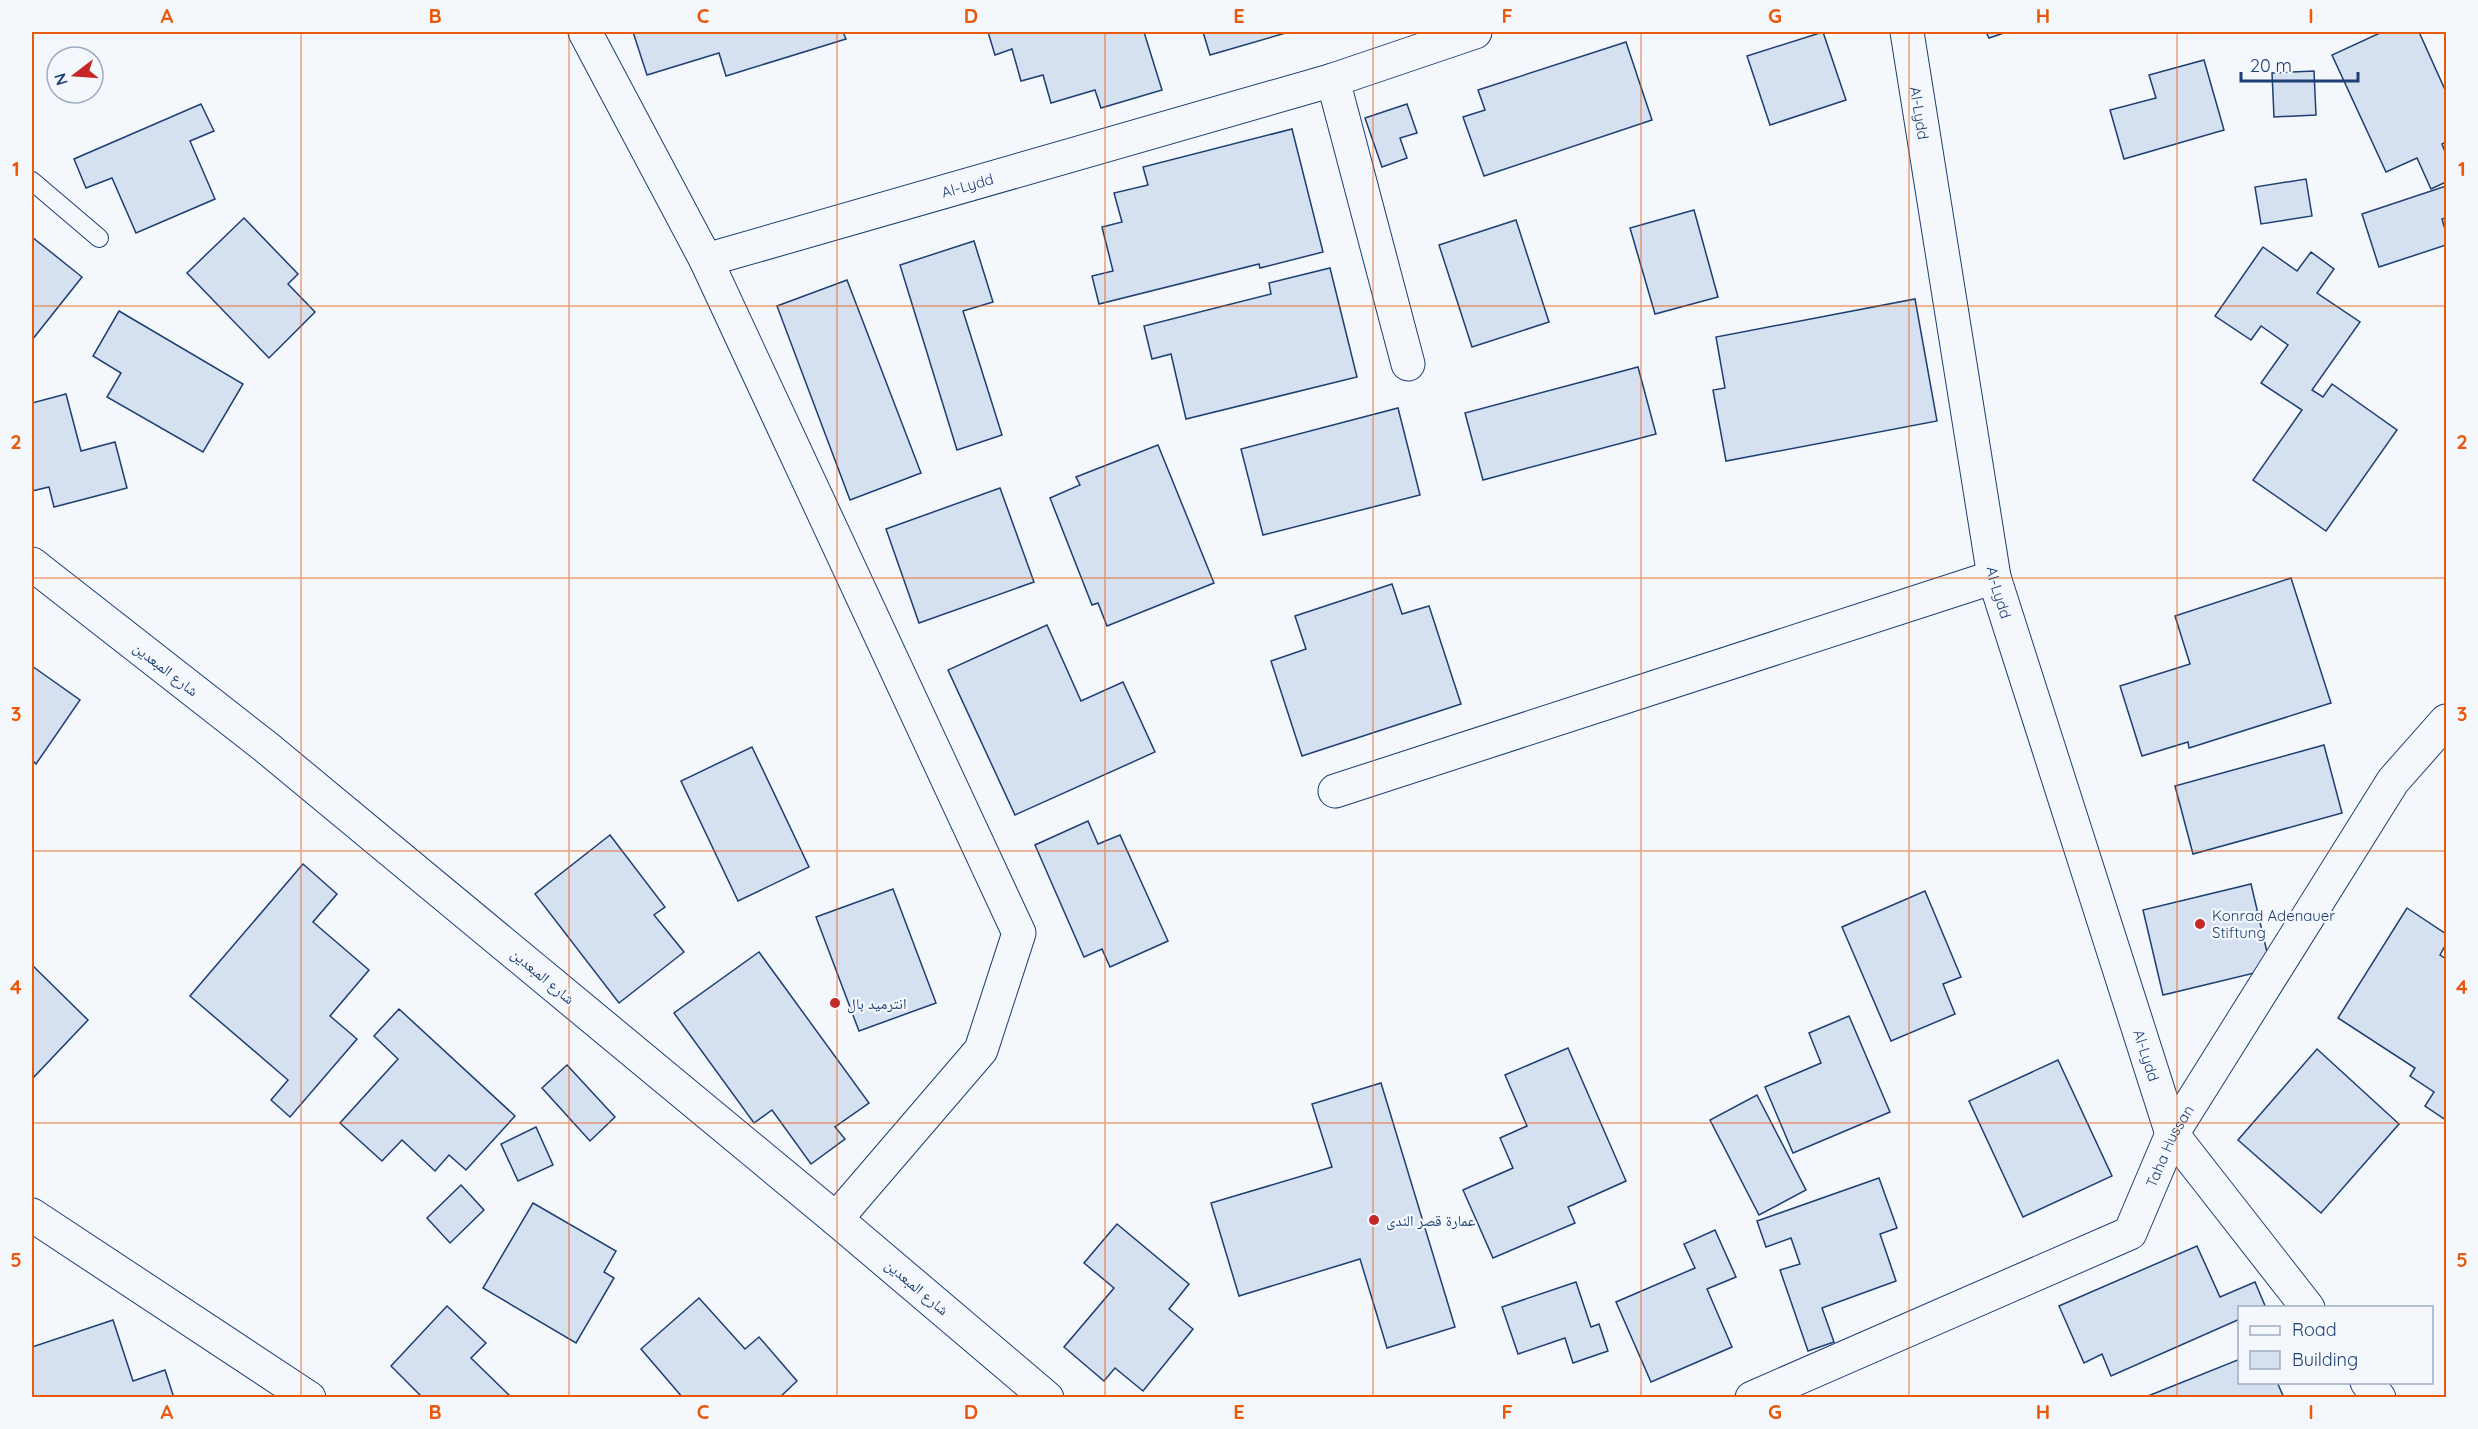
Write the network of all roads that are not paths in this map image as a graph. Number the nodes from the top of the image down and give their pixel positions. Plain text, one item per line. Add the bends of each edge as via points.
1 (585, 32) edge
2 (1475, 32) edge
3 (1907, 32) edge
4 (1333, 80) junction
5 (32, 181) edge
6 (99, 238) dead end
7 (706, 260) junction
8 (1408, 364) dead end
9 (32, 564) edge
10 (1994, 577) junction
11 (2446, 721) edge
12 (1335, 791) dead end
13 (2172, 1134) junction
14 (32, 1215) edge
15 (836, 1219) junction
16 (2306, 1306) edge
17 (2368, 1384) edge
18 (309, 1398) edge
19 (1047, 1398) edge
20 (1752, 1398) edge
21 (2379, 1398) edge

1 - 7 street
2 - 4 street, Al-Lydd
3 - 10 street, Al-Lydd
4 - 7 street, Al-Lydd
4 - 8 street
5 - 6 lane
7 - 15 street via 1019,933 981,1050
9 - 15 street, شارع المبعدين via 266,747
10 - 12 street
10 - 13 street, Al-Lydd
11 - 13 street, Taha Hussan via 2393,781
13 - 16 street
13 - 20 street, Taha Hussan via 2130,1233
14 - 18 street
15 - 19 street, شارع المبعدين
17 - 21 street

